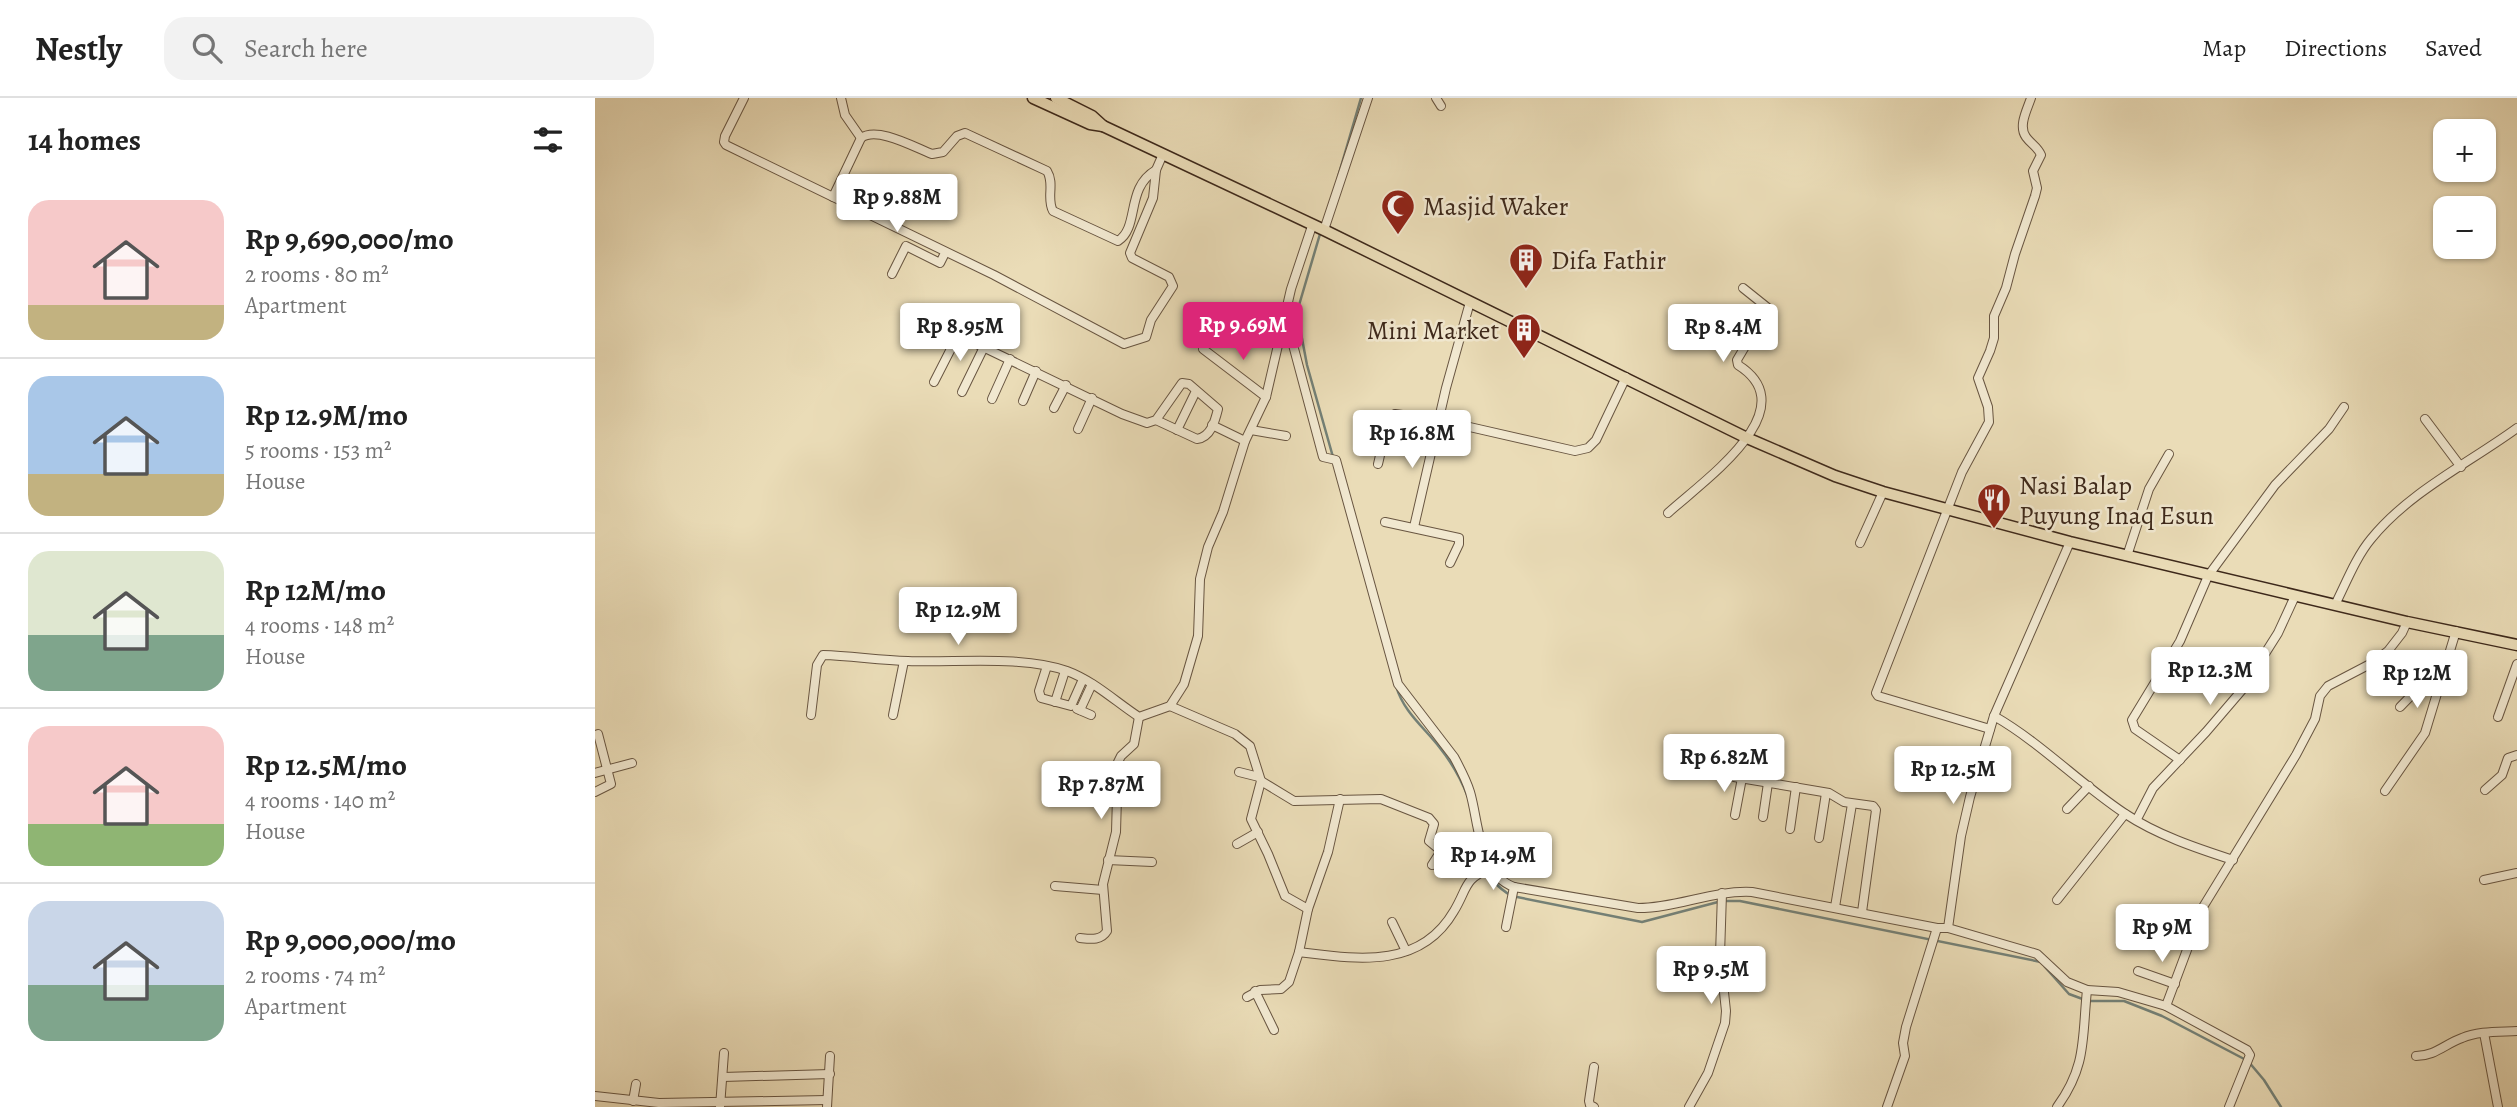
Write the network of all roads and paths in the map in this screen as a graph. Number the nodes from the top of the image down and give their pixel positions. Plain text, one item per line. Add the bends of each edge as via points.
1 (744, 98) edge
2 (841, 98) edge
3 (1033, 98) edge
4 (1056, 98) edge
5 (1368, 98) edge
6 (2031, 98) edge
7 (1103, 126) junction
8 (862, 138) junction
9 (1163, 154) junction
10 (1156, 170) junction
11 (832, 197) junction
12 (1318, 228) junction
13 (945, 253) junction
14 (892, 274) dead end
15 (1743, 288) dead end
16 (1470, 302) junction
17 (1285, 316) junction
18 (919, 317) dead end
19 (957, 335) junction
20 (984, 347) junction
21 (1203, 349) dead end
22 (1010, 359) junction
23 (1035, 370) junction
24 (1626, 377) junction
25 (934, 382) dead end
26 (1066, 385) junction
27 (961, 391) dead end
28 (1196, 391) junction
29 (1266, 397) junction
30 (1092, 398) junction
31 (992, 399) dead end
32 (1023, 401) dead end
33 (2344, 407) dead end
34 (1054, 408) dead end
35 (2425, 419) dead end
36 (1156, 420) junction
37 (1439, 420) junction
38 (1212, 425) junction
39 (2517, 428) edge
40 (1078, 429) dead end
41 (1177, 430) junction
42 (1251, 430) junction
43 (1286, 436) dead end
44 (1747, 438) junction
45 (1245, 441) junction
46 (2169, 454) dead end
47 (1378, 464) dead end
48 (2461, 467) junction
49 (1884, 492) junction
50 (1947, 510) junction
51 (1668, 513) dead end
52 (1385, 522) dead end
53 (1414, 527) junction
54 (2070, 542) junction
55 (1860, 543) dead end
56 (2127, 556) junction
57 (1450, 563) dead end
58 (2208, 576) junction
59 (2295, 596) junction
60 (2335, 605) junction
61 (2407, 622) junction
62 (2456, 631) junction
63 (2517, 645) edge
64 (2447, 659) junction
65 (904, 661) junction
66 (2517, 664) edge
67 (1047, 666) junction
68 (1065, 671) junction
69 (1083, 679) junction
70 (1092, 684) junction
71 (1055, 702) junction
72 (1071, 706) junction
73 (1170, 706) junction
74 (2400, 707) dead end
75 (1080, 710) junction
76 (811, 715) dead end
77 (893, 715) dead end
78 (1091, 715) dead end
79 (1994, 716) junction
80 (1139, 717) junction
81 (2498, 717) dead end
82 (1990, 729) junction
83 (598, 734) dead end
84 (2517, 755) edge
85 (599, 758) edge
86 (2180, 760) junction
87 (632, 763) dead end
88 (606, 769) junction
89 (1238, 772) dead end
90 (595, 773) edge
91 (1260, 779) junction
92 (1767, 783) junction
93 (2089, 786) junction
94 (1796, 787) junction
95 (2485, 790) dead end
96 (595, 792) edge
97 (2385, 792) dead end
98 (1826, 793) junction
99 (1340, 799) junction
100 (1851, 804) junction
101 (2067, 809) dead end
102 (2125, 814) junction
103 (1735, 816) dead end
104 (1763, 817) dead end
105 (2137, 819) junction
106 (1790, 829) dead end
107 (1258, 832) junction
108 (1819, 838) dead end
109 (1237, 844) dead end
110 (1108, 860) junction
111 (2233, 860) junction
112 (1152, 862) dead end
113 (1432, 865) dead end
114 (1488, 869) junction
115 (2517, 873) edge
116 (2484, 880) dead end
117 (1055, 886) dead end
118 (1103, 890) junction
119 (1512, 893) junction
120 (1722, 899) junction
121 (2057, 900) dead end
122 (1835, 907) junction
123 (1308, 909) junction
124 (1862, 912) junction
125 (1392, 922) dead end
126 (1506, 927) dead end
127 (1948, 928) junction
128 (1936, 929) junction
129 (1080, 938) dead end
130 (1406, 951) junction
131 (1299, 952) junction
132 (2139, 971) dead end
133 (2175, 984) junction
134 (1255, 991) junction
135 (2087, 991) junction
136 (1247, 997) dead end
137 (2166, 1006) junction
138 (1274, 1030) dead end
139 (2517, 1031) edge
140 (2484, 1033) junction
141 (724, 1053) dead end
142 (831, 1056) dead end
143 (2416, 1056) dead end
144 (1594, 1067) dead end
145 (830, 1074) junction
146 (723, 1077) junction
147 (636, 1084) dead end
148 (595, 1096) edge
149 (633, 1101) junction
150 (827, 1103) edge
151 (720, 1105) edge
152 (1594, 1107) edge
153 (1689, 1107) edge
154 (1887, 1107) edge
155 (2057, 1107) edge
156 (2229, 1107) edge
157 (2498, 1107) edge

1 - 11 street via 725,144
2 - 8 street via 845,115
3 - 7 main road
4 - 7 main road
5 - 12 street
6 - 50 street via 2023,126 2041,153 2033,173 2037,188 1978,378 1989,422
7 - 9 main road
8 - 10 street via 876,133 938,154 965,132 1047,171 1053,211 1116,241 1128,231 1143,181
8 - 11 street
9 - 10 street
9 - 12 main road
10 - 13 street via 1155,191 1130,255 1169,277 1173,286 1151,320 1146,337 1140,340 1121,343
11 - 13 street
12 - 16 main road
12 - 17 street via 1291,289
13 - 14 street via 940,263 906,246
15 - 44 street via 1767,308 1737,360 1752,374 1763,400
16 - 24 main road
16 - 37 street
17 - 29 street
17 - 114 street via 1322,455 1330,458 1349,506 1398,684 1461,770
18 - 19 street
19 - 20 street
19 - 25 street
20 - 22 street
20 - 27 street
21 - 29 street
22 - 23 street
22 - 31 street
23 - 26 street
23 - 32 street
24 - 37 street via 1596,440 1584,450
24 - 44 main road
26 - 30 street
26 - 34 street
28 - 36 street via 1180,384
28 - 38 street via 1218,408
28 - 41 street
29 - 42 street
30 - 36 street via 1140,421
30 - 40 street
33 - 58 street via 2275,485
35 - 48 street
36 - 41 street
37 - 47 street via 1392,416
37 - 53 street
38 - 41 street via 1200,439
38 - 45 street
39 - 48 street
42 - 43 street
42 - 45 street
44 - 49 main road
44 - 51 street
45 - 73 street via 1203,564 1193,656 1184,684
46 - 56 street via 2149,489
48 - 60 street via 2419,495 2369,540
49 - 50 main road
49 - 55 street
50 - 54 main road
50 - 82 street via 1876,694
52 - 53 street
53 - 57 street via 1459,538
54 - 56 main road
54 - 79 street
56 - 58 main road
58 - 59 main road
58 - 86 street via 2180,640 2132,722
59 - 60 main road
59 - 86 street via 2242,690
60 - 61 main road
61 - 62 main road
61 - 111 street via 2388,651 2324,690 2296,755
62 - 63 main road
62 - 64 street
64 - 74 street
64 - 97 street via 2425,733
65 - 67 street
65 - 76 street via 821,656
65 - 77 street
66 - 81 street
67 - 68 street
67 - 71 street via 1039,695
68 - 69 street
68 - 71 street
69 - 70 street
69 - 72 street
70 - 75 street
70 - 80 street
71 - 72 street
72 - 75 street
73 - 80 street
73 - 91 street via 1241,738 1252,750
75 - 78 street
79 - 82 street
79 - 93 street
80 - 110 street via 1134,744 1119,759 1116,832
82 - 127 street via 1961,836
83 - 85 street
84 - 95 street via 2508,758 2502,775
85 - 88 street
86 - 105 street via 2153,788
87 - 88 street
88 - 90 street
88 - 96 street via 610,786
89 - 91 street
91 - 99 street via 1294,801
91 - 107 street via 1251,816
92 - 94 street
92 - 103 street via 1738,777
92 - 104 street
93 - 101 street
93 - 102 street
94 - 98 street
94 - 106 street
98 - 100 street
98 - 108 street
99 - 113 street via 1381,799 1432,820 1429,841 1441,851
99 - 123 street
100 - 122 street
100 - 124 street via 1876,810
102 - 105 street
102 - 121 street
105 - 111 street via 2171,838
107 - 109 street
107 - 123 street via 1285,896
110 - 112 street
110 - 118 street
111 - 133 street via 2203,907
114 - 119 street
114 - 130 street via 1471,877 1454,912 1435,936
115 - 116 street
117 - 118 street
118 - 129 street via 1106,934
119 - 120 street via 1638,908
119 - 126 street
120 - 122 street via 1731,891 1752,892
120 - 153 street via 1725,1023 1708,1073
122 - 124 street
123 - 131 street
124 - 128 street
125 - 130 street
127 - 128 street
127 - 135 street via 2037,954 2067,982
128 - 154 street via 1906,1027 1905,1056
130 - 131 street via 1381,959
131 - 134 street via 1284,988
132 - 133 street
133 - 137 street
134 - 136 street
134 - 138 street
135 - 137 street via 2118,992
135 - 155 street via 2080,1064
137 - 156 street via 2243,1048 2248,1059
139 - 140 street
140 - 143 street via 2459,1038 2430,1056
140 - 157 street
141 - 146 street
142 - 145 street
144 - 152 street via 1589,1101
145 - 146 street
145 - 150 street
146 - 151 street
147 - 149 street
148 - 149 street
149 - 151 street
150 - 151 street

